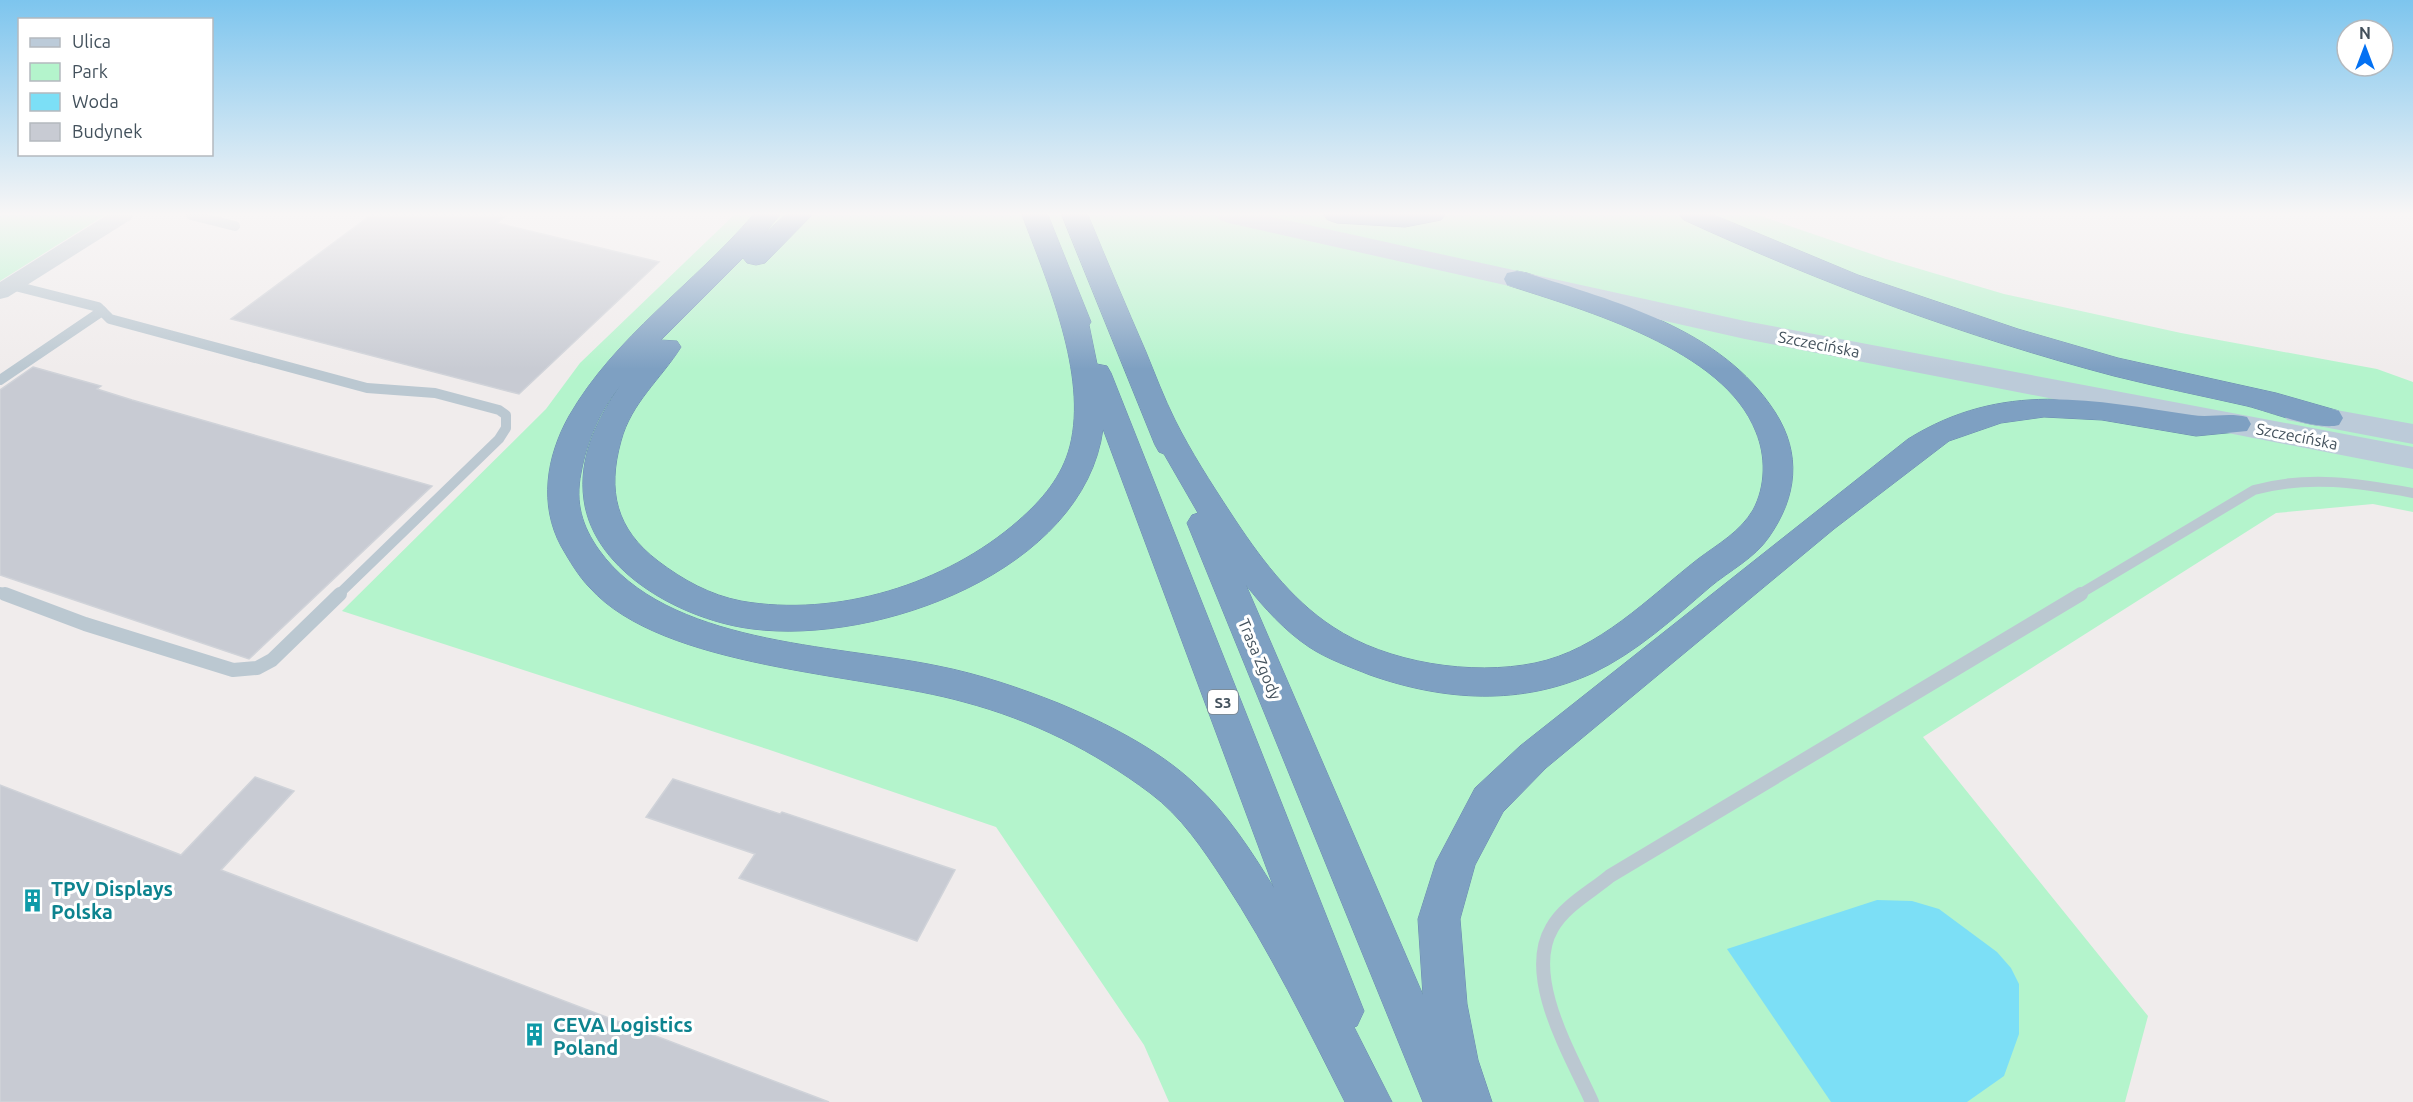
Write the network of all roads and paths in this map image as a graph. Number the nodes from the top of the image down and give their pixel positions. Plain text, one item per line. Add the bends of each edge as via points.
1 (41, 266) edge
2 (721, 266) edge
3 (748, 266) edge
4 (1056, 266) edge
5 (1096, 266) edge
6 (1460, 266) edge
7 (1546, 266) edge
8 (1808, 266) edge
9 (1517, 279) junction
10 (6, 289) edge
11 (1070, 302) junction
12 (102, 311) junction
13 (0, 380) edge
14 (2328, 418) junction
15 (1162, 424) junction
16 (2236, 424) junction
17 (2413, 434) edge
18 (2413, 458) edge
19 (2413, 494) edge
20 (0, 592) edge
21 (1369, 1102) edge
22 (1377, 1102) edge
23 (1446, 1102) edge
24 (1469, 1102) edge
25 (1592, 1102) edge

1 - 10 street
2 - 21 highway via 605,385 571,447 562,502 567,523 589,566 613,590 682,628 730,642 939,680 1029,705 1139,764 1180,794 1213,831 1253,889 1299,967
3 - 11 highway via 664,351 638,383 610,428 598,473 598,499 609,532 640,569 685,597 723,610 763,617 833,615 890,604 960,578 1037,525 1068,487 1086,446 1090,414
4 - 11 highway, S3
5 - 15 highway, Trasa Zgody
6 - 9 main road, Szczecińska
7 - 14 main road, Szczecińska via 1767,316
8 - 14 highway via 1916,307 2113,366 2277,402
9 - 15 highway via 1636,319 1705,358 1735,380 1757,405 1776,448 1779,473 1772,504 1755,532 1642,624 1591,658 1534,677 1482,683 1430,679 1376,664 1319,636 1270,593 1226,532
9 - 16 main road, Szczecińska via 1745,330
10 - 12 lane via 98,307
11 - 22 highway, S3
12 - 13 lane
12 - 20 lane via 110,319 367,388 435,393 499,410 506,415 506,429 272,660 257,668 233,670 85,624
14 - 17 main road, Szczecińska
15 - 23 highway, Trasa Zgody
16 - 18 main road, Szczecińska
16 - 24 highway via 2196,426 2102,410 2044,407 1987,415 1938,434 1823,521 1533,757 1489,800 1456,862 1439,919 1445,1004
19 - 25 lane via 2327,480 2286,481 2254,490 1610,876 1551,929 1543,952 1546,994

